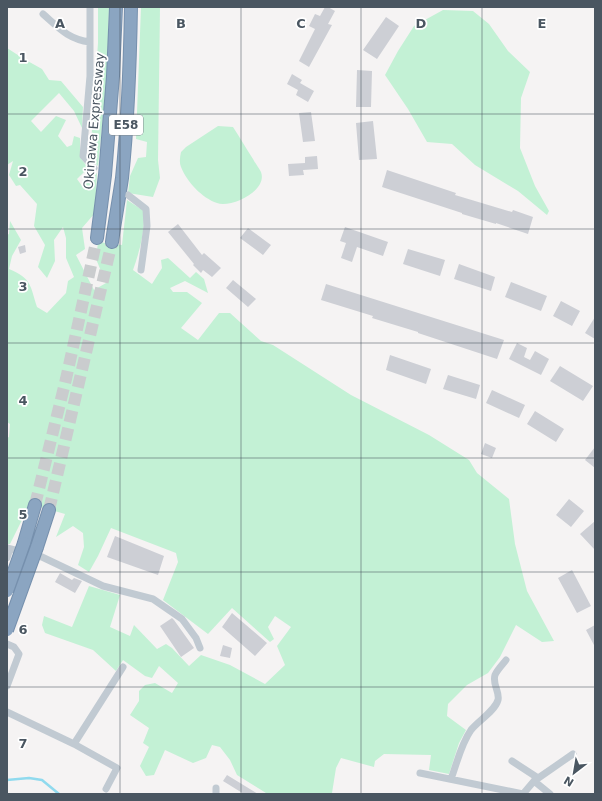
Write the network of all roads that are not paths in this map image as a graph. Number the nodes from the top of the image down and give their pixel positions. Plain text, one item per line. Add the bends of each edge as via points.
1 (90, 7) edge
2 (116, 7) edge
3 (132, 7) edge
4 (43, 14) dead end
5 (90, 42) junction
6 (94, 168) dead end
7 (128, 195) dead end
8 (97, 238) tunnel mouth
9 (112, 242) tunnel mouth
10 (141, 270) dead end
11 (35, 505) tunnel mouth
12 (49, 510) tunnel mouth
13 (9, 549) edge
14 (7, 558) edge
15 (7, 591) edge
16 (7, 630) edge
17 (7, 644) edge
18 (200, 648) dead end
19 (506, 660) dead end
20 (123, 667) dead end
21 (7, 686) edge
22 (7, 712) edge
23 (74, 744) junction
24 (573, 754) dead end
25 (512, 761) dead end
26 (420, 773) dead end
27 (451, 779) junction
28 (536, 780) junction
29 (106, 789) dead end
30 (523, 794) edge
31 (550, 794) edge

1 - 5 street
2 - 8 highway, Okinawa Expressway / E58 via 107,159
3 - 9 highway, E58 via 122,178
4 - 5 street via 63,32 78,40
5 - 6 street via 90,76 83,156
7 - 10 street via 146,208 147,226
11 - 15 highway, bridge
12 - 16 highway, bridge
13 - 14 street
13 - 18 street via 42,556 102,586 153,599 182,619
17 - 21 street via 14,647 19,654
19 - 27 street via 495,675 498,700 466,737
20 - 23 street
22 - 23 street
23 - 29 street via 117,768
24 - 28 street
25 - 28 street
26 - 27 street
27 - 30 street
28 - 30 street
28 - 31 street

